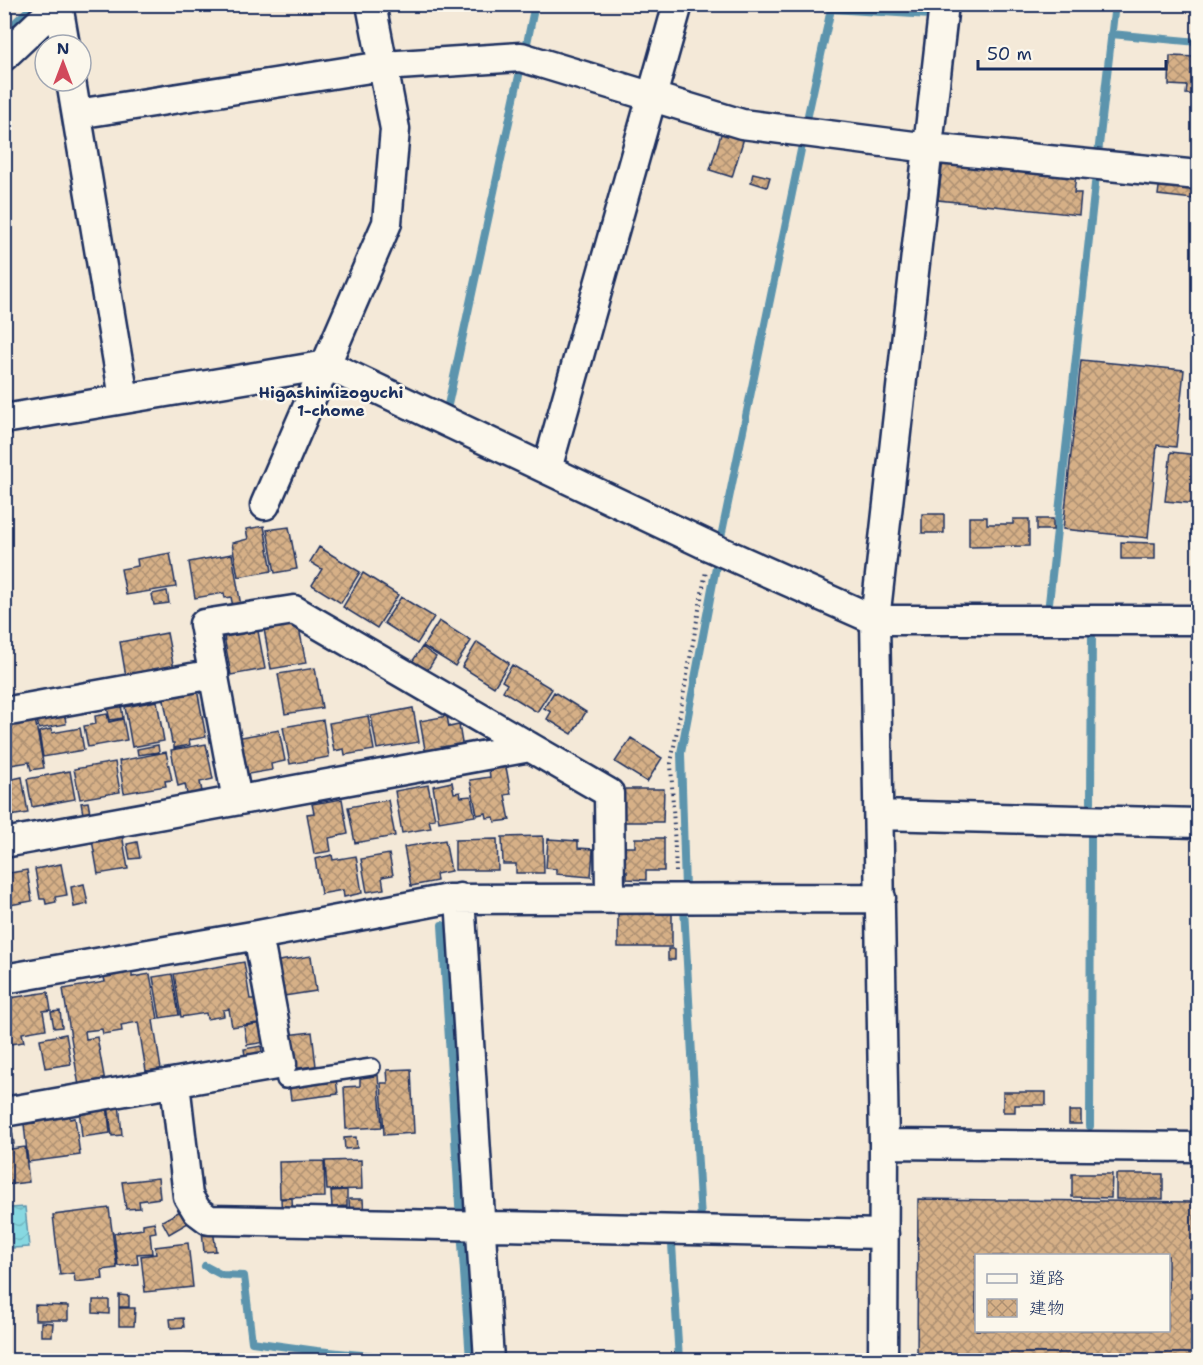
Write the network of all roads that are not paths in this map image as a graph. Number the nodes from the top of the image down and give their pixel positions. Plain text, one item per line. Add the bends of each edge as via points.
1 (371, 4) edge
2 (678, 4) edge
3 (944, 4) edge
4 (59, 5) edge
5 (63, 33) edge
6 (4, 57) edge
7 (383, 66) junction
8 (73, 93) edge
9 (652, 96) junction
10 (77, 114) junction
11 (929, 148) junction
12 (1198, 175) edge
13 (327, 365) junction
14 (124, 398) junction
15 (4, 419) edge
16 (547, 469) junction
17 (265, 505) dead end
18 (875, 620) junction
19 (1198, 620) edge
20 (214, 674) junction
21 (4, 712) edge
22 (530, 747) junction
23 (237, 800) junction
24 (879, 815) junction
25 (1198, 823) edge
26 (4, 843) edge
27 (460, 898) junction
28 (610, 898) junction
29 (881, 898) junction
30 (258, 935) junction
31 (4, 979) edge
32 (282, 1065) junction
33 (372, 1067) dead end
34 (175, 1083) junction
35 (4, 1112) edge
36 (884, 1144) junction
37 (1198, 1147) edge
38 (481, 1226) junction
39 (884, 1234) junction
40 (489, 1360) edge
41 (882, 1360) edge

1 - 7 street
2 - 9 street
3 - 11 street
4 - 5 street
4 - 6 street
7 - 9 street via 521,57
7 - 10 street
7 - 13 street via 395,129 387,223
8 - 10 street
9 - 11 street via 742,124
9 - 16 street
10 - 14 street
11 - 12 street
11 - 18 street
13 - 14 street
13 - 16 street
13 - 17 street
14 - 15 street
16 - 18 street
18 - 19 street
18 - 24 street
20 - 21 street
20 - 22 street via 204,624 294,610
20 - 23 street
22 - 23 street
22 - 28 street via 609,793
23 - 26 street
24 - 25 street
24 - 29 street
27 - 28 street
27 - 30 street
27 - 38 street
28 - 29 street
29 - 36 street
30 - 31 street
30 - 32 street
32 - 33 lane via 285,1080
32 - 34 street
34 - 35 street
34 - 38 street via 188,1196 197,1211 209,1220
36 - 37 street
36 - 39 street
38 - 39 street
38 - 40 street
39 - 41 street

